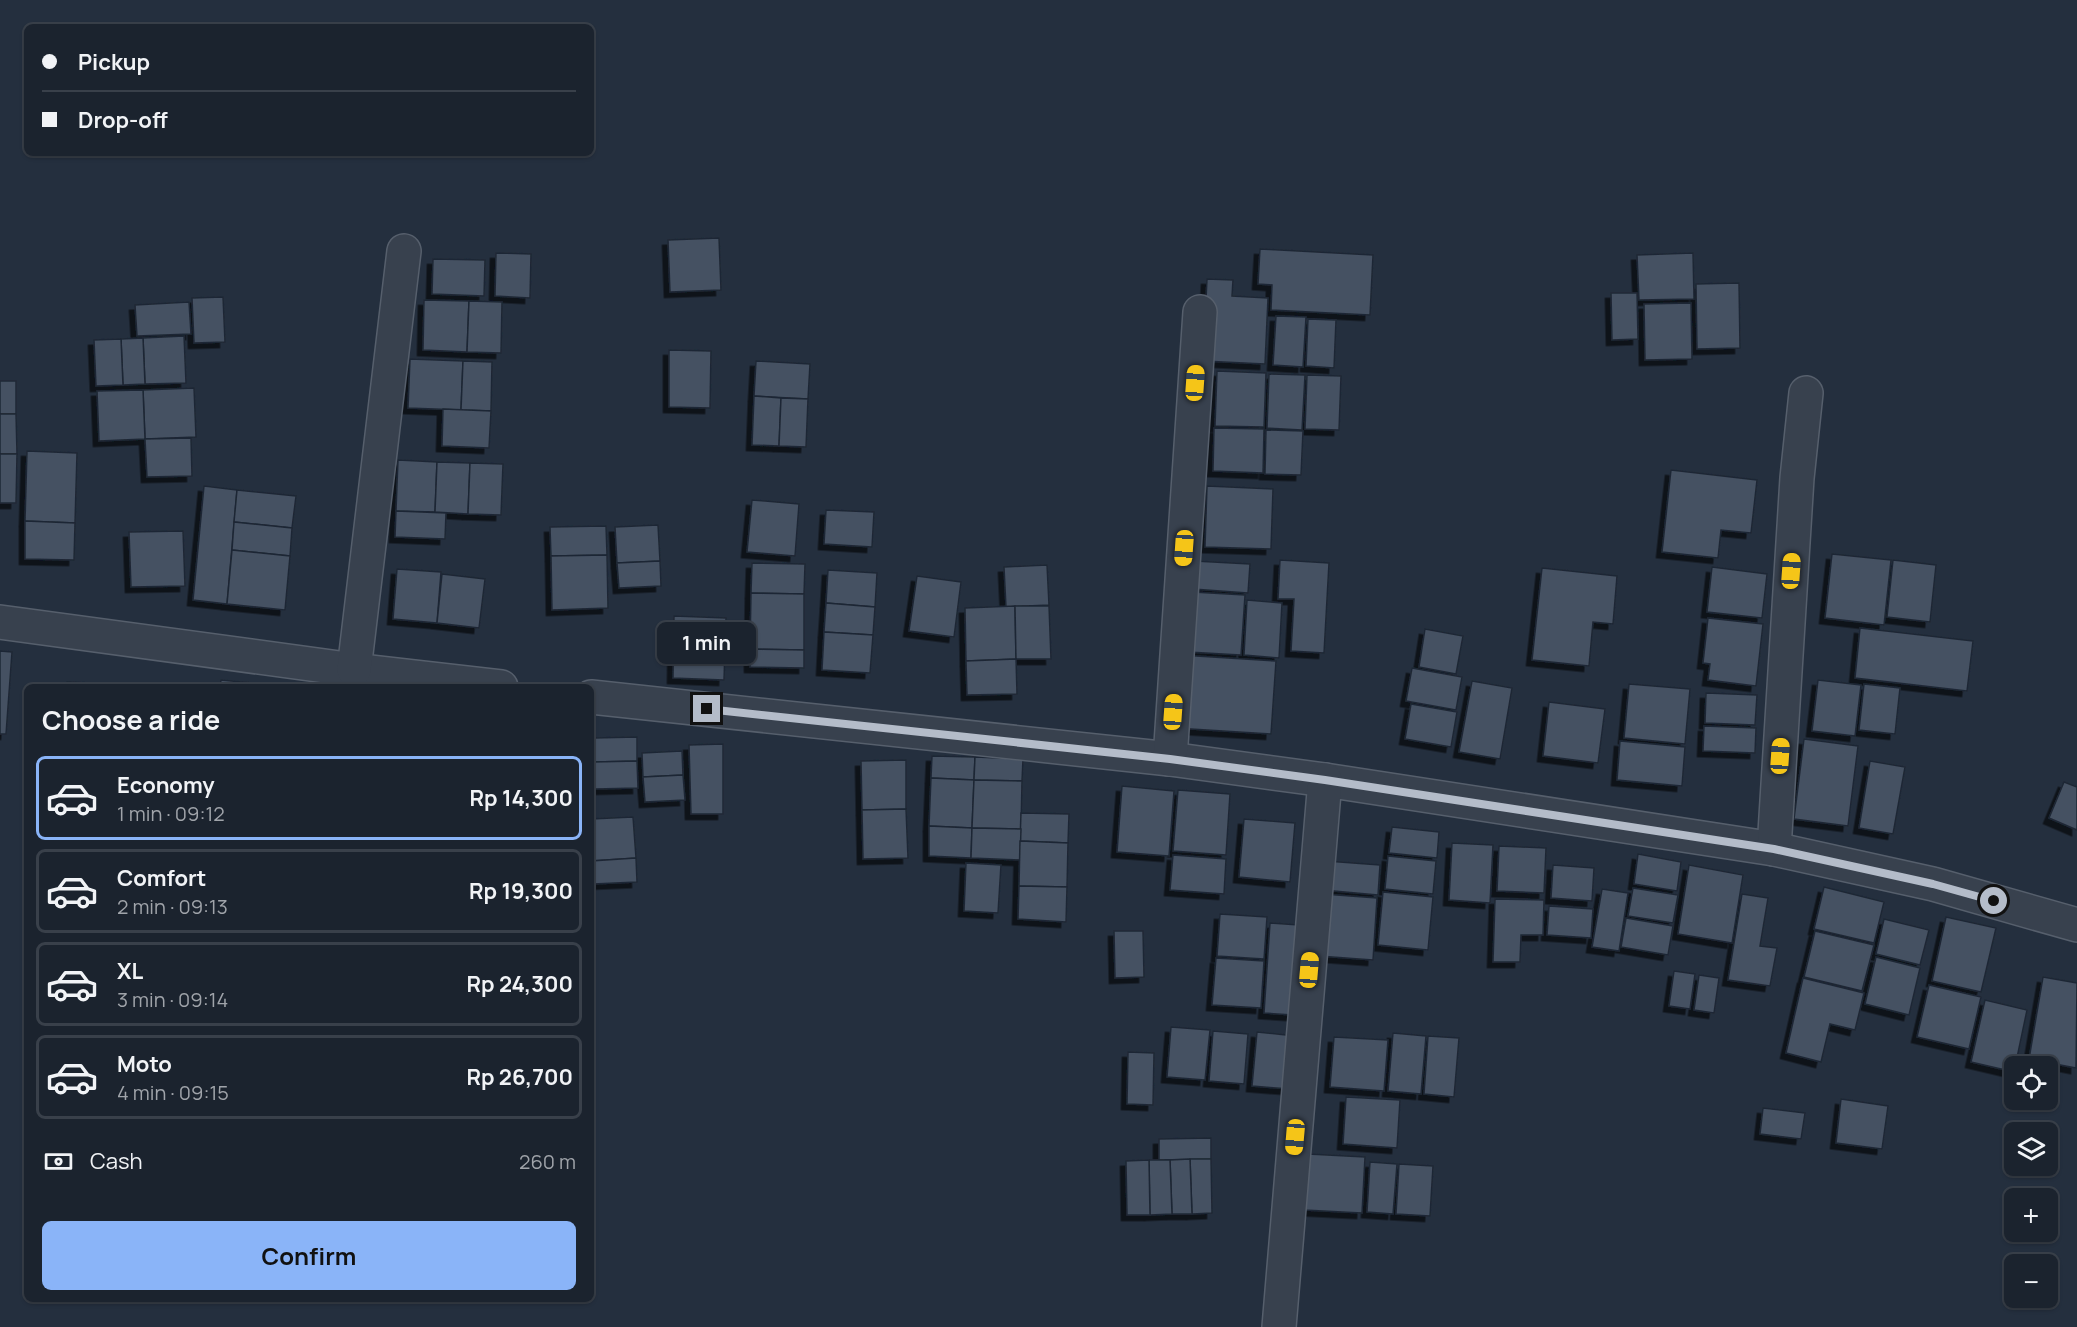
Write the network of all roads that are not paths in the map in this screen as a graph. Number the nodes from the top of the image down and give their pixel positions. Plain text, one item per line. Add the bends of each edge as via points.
1 (404, 250) dead end
2 (1200, 312) dead end
3 (1806, 393) dead end
4 (0, 622) edge
5 (354, 670) junction
6 (422, 683) edge
7 (442, 684) edge
8 (594, 697) edge
9 (1170, 759) junction
10 (1325, 780) junction
11 (1774, 849) junction
12 (2077, 925) edge
13 (1279, 1327) edge

1 - 5 street
2 - 9 street
3 - 11 street via 1797,478
4 - 5 street
5 - 6 street
6 - 7 street
8 - 9 street
9 - 10 street
10 - 11 street
10 - 13 street
11 - 12 street via 1933,884

